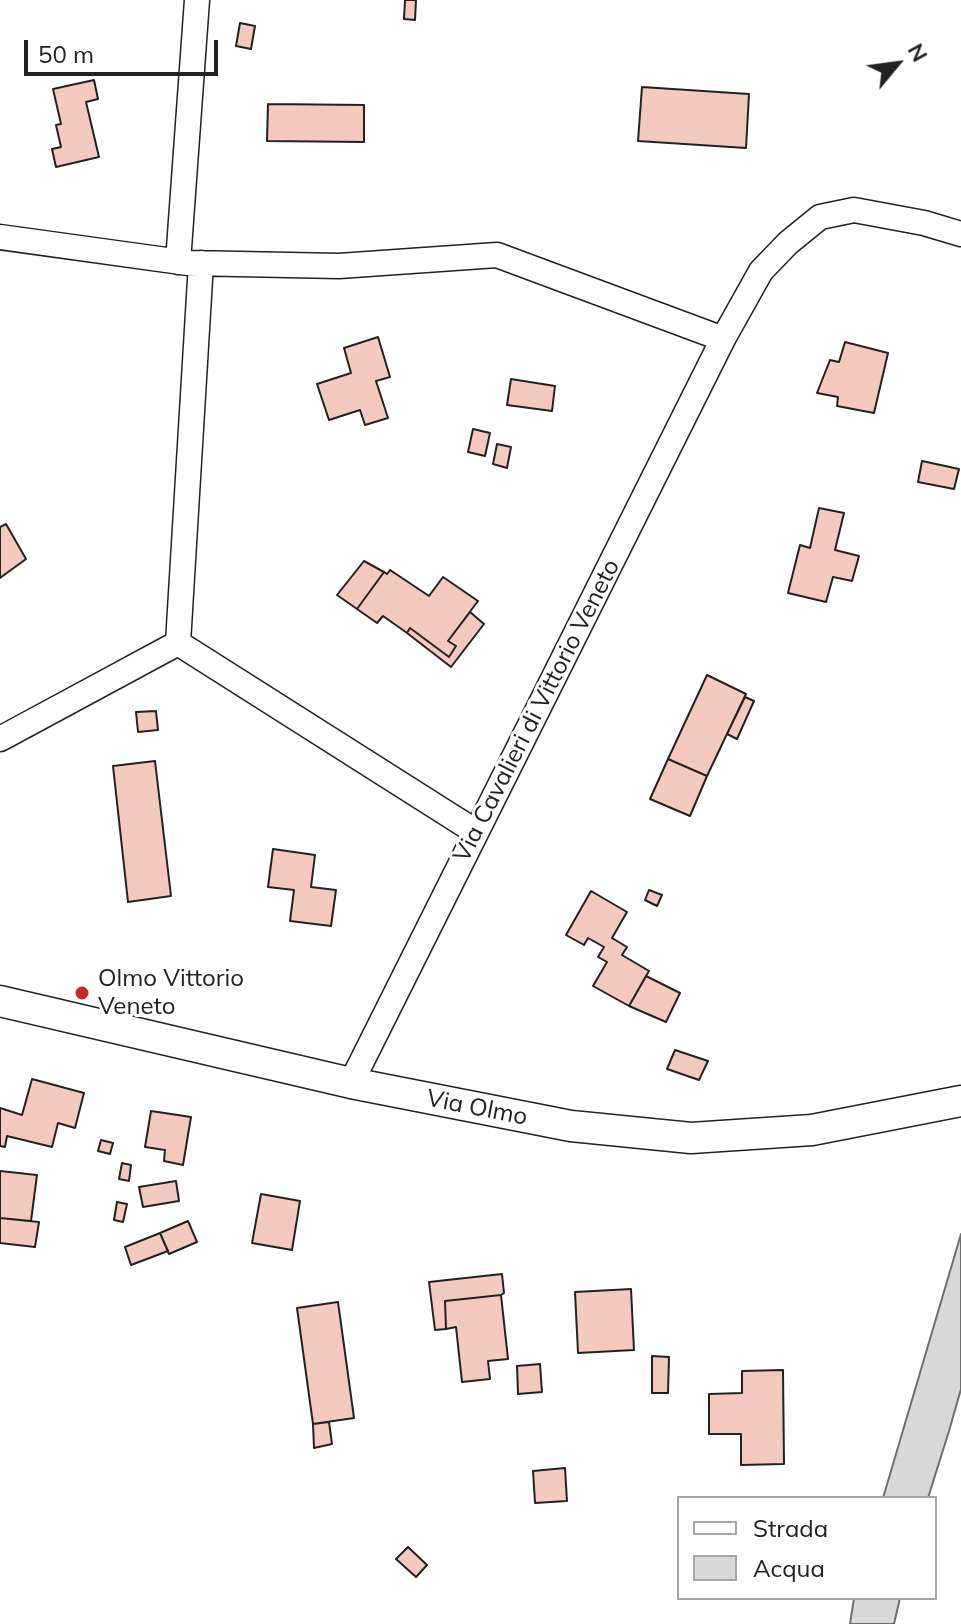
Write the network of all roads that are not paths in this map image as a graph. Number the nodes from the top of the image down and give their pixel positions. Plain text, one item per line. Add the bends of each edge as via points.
1 (197, 0) edge
2 (961, 234) edge
3 (0, 237) edge
4 (190, 262) junction
5 (723, 339) junction
6 (178, 643) junction
7 (0, 739) edge
8 (476, 832) junction
9 (0, 1001) edge
10 (351, 1083) junction
11 (961, 1101) edge

1 - 4 street
2 - 5 street, Via Cavalieri di Vittorio Veneto via 854,210 820,217 761,271
3 - 4 street
4 - 5 street via 339,266 497,255
4 - 6 street
5 - 8 street, Via Cavalieri di Vittorio Veneto
6 - 7 street
6 - 8 street
8 - 10 street, Via Cavalieri di Vittorio Veneto
9 - 10 street, Via Olmo
10 - 11 street, Via Olmo via 571,1126 691,1138 812,1130

